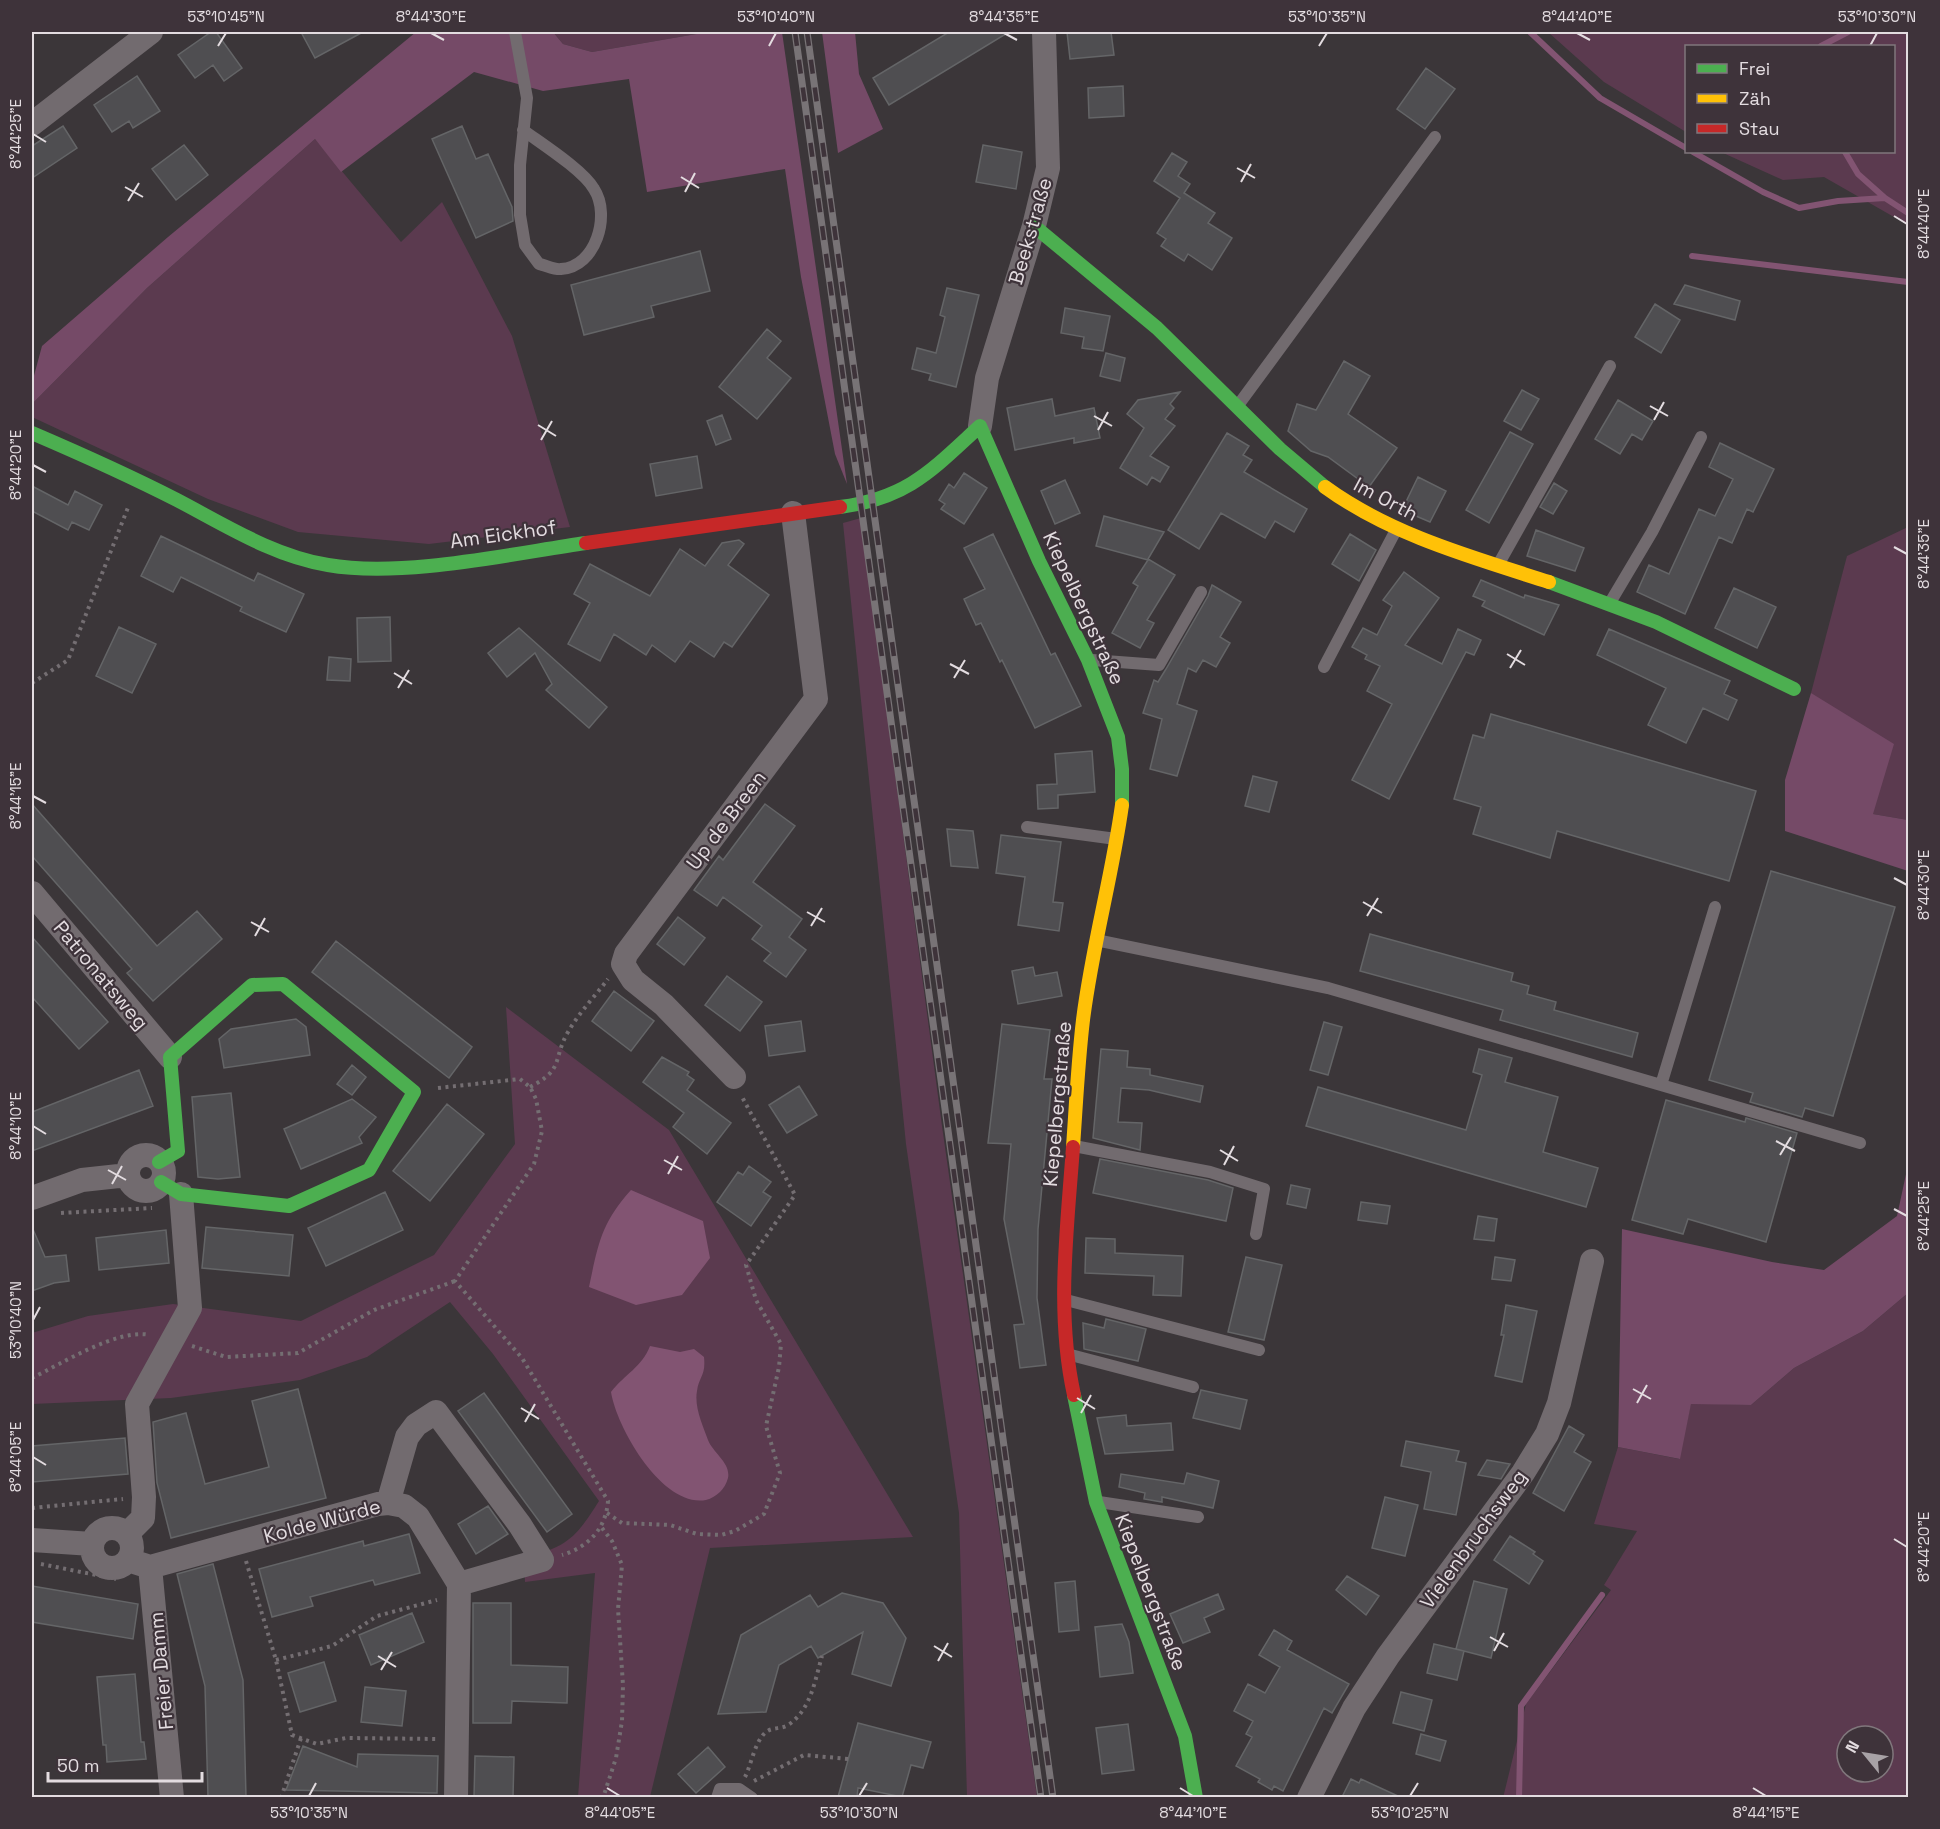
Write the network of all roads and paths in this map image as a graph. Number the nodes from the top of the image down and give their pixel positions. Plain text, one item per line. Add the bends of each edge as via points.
1 (151, 32) edge
2 (515, 32) edge
3 (1044, 32) edge
4 (32, 124) edge
5 (523, 130) junction
6 (1435, 136) dead end
7 (1034, 226) junction
8 (1610, 366) dead end
9 (1238, 405) junction
10 (980, 426) junction
11 (32, 434) edge
12 (1701, 437) dead end
13 (139, 480) junction
14 (793, 513) junction
15 (1396, 530) junction
16 (1498, 565) junction
17 (1201, 592) dead end
18 (1609, 603) junction
19 (1088, 660) junction
20 (1324, 667) dead end
21 (32, 683) edge
22 (1794, 689) dead end
23 (1027, 826) dead end
24 (1117, 839) junction
25 (32, 893) edge
26 (1715, 907) dead end
27 (1096, 940) junction
28 (623, 964) junction
29 (170, 1057) junction
30 (734, 1077) dead end
31 (1661, 1085) junction
32 (530, 1087) junction
33 (414, 1092) junction
34 (744, 1103) dead end
35 (1860, 1143) dead end
36 (1073, 1146) junction
37 (167, 1180) junction
38 (32, 1198) edge
39 (52, 1216) dead end
40 (1256, 1234) dead end
41 (1592, 1261) dead end
42 (455, 1281) junction
43 (1064, 1300) junction
44 (172, 1339) junction
45 (1259, 1350) dead end
46 (1065, 1354) junction
47 (32, 1378) edge
48 (1193, 1387) dead end
49 (144, 1497) junction
50 (1096, 1502) junction
51 (388, 1503) junction
52 (32, 1508) edge
53 (607, 1513) junction
54 (1198, 1517) dead end
55 (602, 1528) junction
56 (127, 1534) junction
57 (32, 1540) edge
58 (240, 1542) junction
59 (92, 1544) junction
60 (542, 1560) junction
61 (139, 1563) junction
62 (459, 1590) junction
63 (822, 1656) dead end
64 (276, 1660) junction
65 (301, 1738) junction
66 (457, 1739) junction
67 (849, 1759) dead end
68 (740, 1789) junction
69 (172, 1797) edge
70 (280, 1797) edge
71 (456, 1797) edge
72 (603, 1797) edge
73 (717, 1797) edge
74 (752, 1797) edge
75 (1196, 1797) edge
76 (1309, 1797) edge

1 - 4 street
2 - 5 lane via 527,98
3 - 7 street, Beekstraße via 1048,168
5 - 5 lane via 594,188 602,212 598,239 584,259 562,269 539,264 525,244 520,195
6 - 9 lane
7 - 9 street, Im Orth via 1141,311
7 - 10 street, Beekstraße via 1002,320
8 - 16 lane
9 - 15 street, Im Orth via 1277,448 1310,475
10 - 14 street, Am Eickhof via 921,480 872,503
10 - 19 street, Kiepelbergstraße
11 - 13 street, Am Eickhof
12 - 18 lane via 1652,532
13 - 14 street, Am Eickhof via 290,553 327,564 367,567 429,565
13 - 21 path via 68,660
14 - 28 street, Up de Breen via 816,699 626,954
15 - 16 street, Im Orth
15 - 20 lane
16 - 18 street, Im Orth
17 - 19 lane via 1159,665
18 - 22 street, Im Orth
19 - 24 street, Kiepelbergstraße via 1118,737 1122,804
23 - 24 lane
24 - 27 street, Kiepelbergstraße
25 - 29 street, Patronatsweg
26 - 31 lane
27 - 31 lane via 1328,988
27 - 36 street, Kiepelbergstraße via 1083,1020
28 - 30 street via 633,980 664,1005
28 - 32 path via 567,1033 549,1077
29 - 33 street via 252,985 283,984
29 - 37 street via 178,1151
31 - 35 lane
32 - 33 path via 520,1079
32 - 42 path via 542,1131 534,1164
33 - 37 street via 369,1170 289,1206
34 - 53 path via 795,1195 746,1265 756,1300 781,1344 780,1367 766,1426 780,1473 764,1514 721,1535 622,1523
36 - 40 lane via 1210,1172 1264,1189
36 - 43 street, Kiepelbergstraße
37 - 38 street via 148,1156 136,1158 128,1175 82,1180
37 - 39 path via 173,1206
37 - 44 street via 190,1308
41 - 76 street, Vielenbruchsweg via 1559,1403 1547,1434 1523,1473 1388,1656 1354,1708
42 - 44 path via 374,1310 298,1353 226,1357
42 - 53 path via 522,1358 608,1501
43 - 45 lane
43 - 46 street, Kiepelbergstraße
44 - 47 path via 138,1332
44 - 49 street via 137,1404
46 - 48 lane
46 - 50 street, Kiepelbergstraße
49 - 52 path
49 - 56 street via 143,1518
50 - 54 lane
50 - 75 street, Kiepelbergstraße via 1185,1736
51 - 58 street, Kolde Würde
51 - 60 street via 407,1437 416,1425 436,1412
51 - 62 street, Kolde Würde via 404,1506 418,1517
53 - 55 path
55 - 60 path via 587,1544
55 - 72 path via 622,1565 618,1609 623,1685 616,1758
56 - 59 street via 106,1528 94,1537
56 - 61 street
57 - 59 street
58 - 61 street, Kolde Würde
58 - 64 path
59 - 61 street via 96,1561 104,1566
60 - 62 street
61 - 69 street, Freier Damm
62 - 64 path via 377,1616 332,1646
62 - 66 street
63 - 68 path via 803,1712 787,1726 769,1729 762,1736
64 - 65 path via 292,1735
65 - 66 path via 317,1744 346,1738
65 - 70 path
66 - 71 street
67 - 68 path via 804,1755
68 - 73 lane via 720,1789
68 - 74 lane

